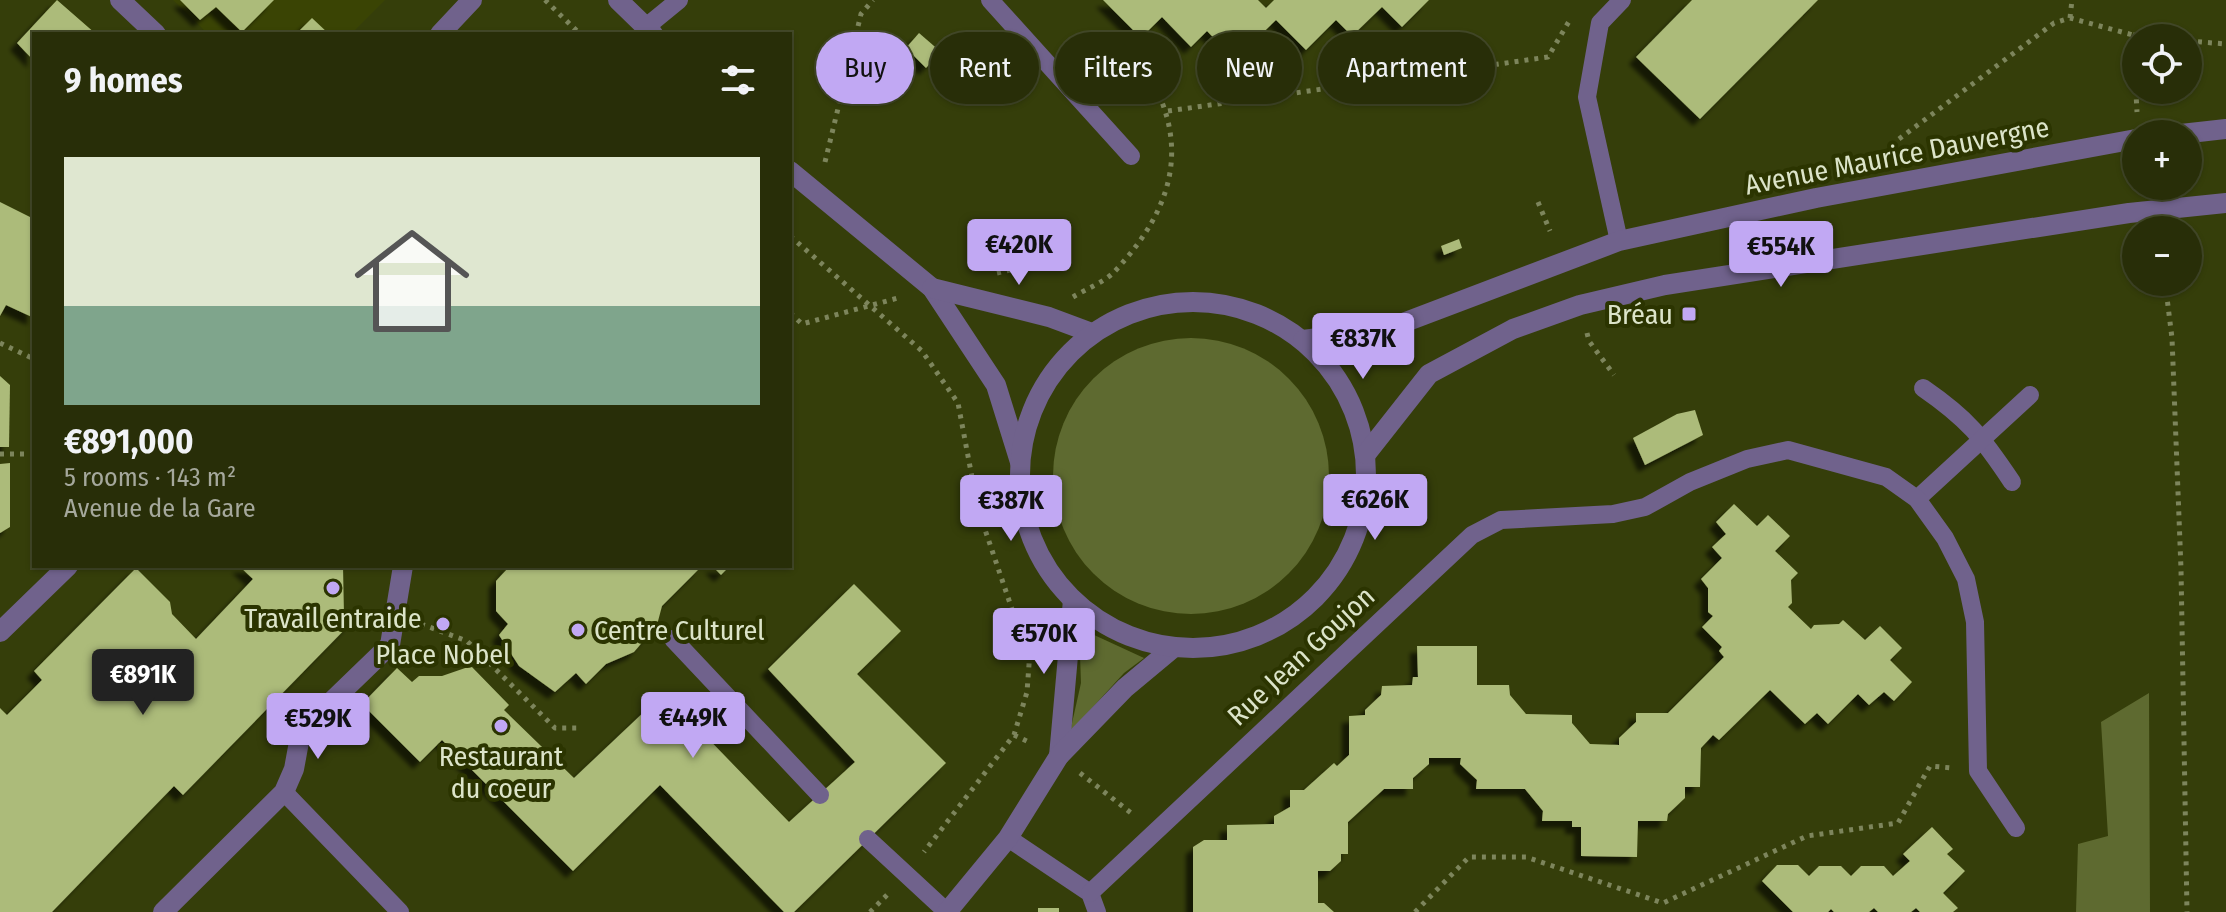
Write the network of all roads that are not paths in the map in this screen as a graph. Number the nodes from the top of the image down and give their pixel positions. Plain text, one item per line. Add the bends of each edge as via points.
1 (120, 0) edge
2 (472, 0) edge
3 (618, 0) edge
4 (679, 0) edge
5 (990, 0) edge
6 (1622, 0) edge
7 (649, 31) edge
8 (154, 32) edge
9 (442, 32) edge
10 (2226, 129) edge
11 (2202, 132) edge
12 (2122, 135) edge
13 (1131, 156) dead end
14 (792, 173) edge
15 (2226, 203) edge
16 (1619, 241) junction
17 (932, 288) junction
18 (1092, 333) junction
19 (1303, 340) junction
20 (1923, 388) dead end
21 (2030, 395) dead end
22 (1982, 436) junction
23 (1366, 454) junction
24 (1020, 462) junction
25 (2012, 482) dead end
26 (1917, 499) junction
27 (66, 568) edge
28 (401, 568) edge
29 (1073, 600) junction
30 (0, 632) edge
31 (673, 639) dead end
32 (1173, 648) junction
33 (1059, 756) junction
34 (284, 792) junction
35 (820, 795) dead end
36 (2016, 828) dead end
37 (1008, 838) junction
38 (868, 839) dead end
39 (1090, 893) junction
40 (391, 909) edge
41 (163, 912) edge
42 (947, 912) edge
43 (1097, 912) edge

1 - 8 street
2 - 9 street
3 - 7 street
4 - 7 lane
5 - 13 lane
6 - 16 lane via 1600,23 1587,97
10 - 11 street
12 - 16 street, Avenue Maurice Dauvergne
14 - 17 street
15 - 23 street via 2129,213 1665,285 1580,305 1513,329 1429,374
16 - 19 street, Avenue Maurice Dauvergne via 1387,329
17 - 18 street
17 - 24 street via 996,385
18 - 19 street via 1143,309 1199,301 1254,312
18 - 24 street via 1056,368 1031,413
19 - 23 street via 1333,372 1355,411
20 - 22 lane
21 - 22 lane
22 - 25 lane
22 - 26 lane
23 - 32 street via 1364,509 1350,547 1311,603 1265,633 1212,647
24 - 29 street via 1017,496 1042,560
26 - 36 lane, Rue Jean Goujon via 1966,579 1975,622 1978,771
26 - 39 lane, Rue Jean Goujon via 1886,477 1788,450 1747,459 1645,507 1613,514 1501,520 1472,535
27 - 30 street
28 - 34 street via 390,645 301,731
29 - 32 street via 1112,628
29 - 33 street
31 - 35 lane
32 - 33 street
33 - 37 street
34 - 40 lane
34 - 41 street
37 - 39 lane
37 - 42 street
38 - 42 lane
39 - 43 lane

